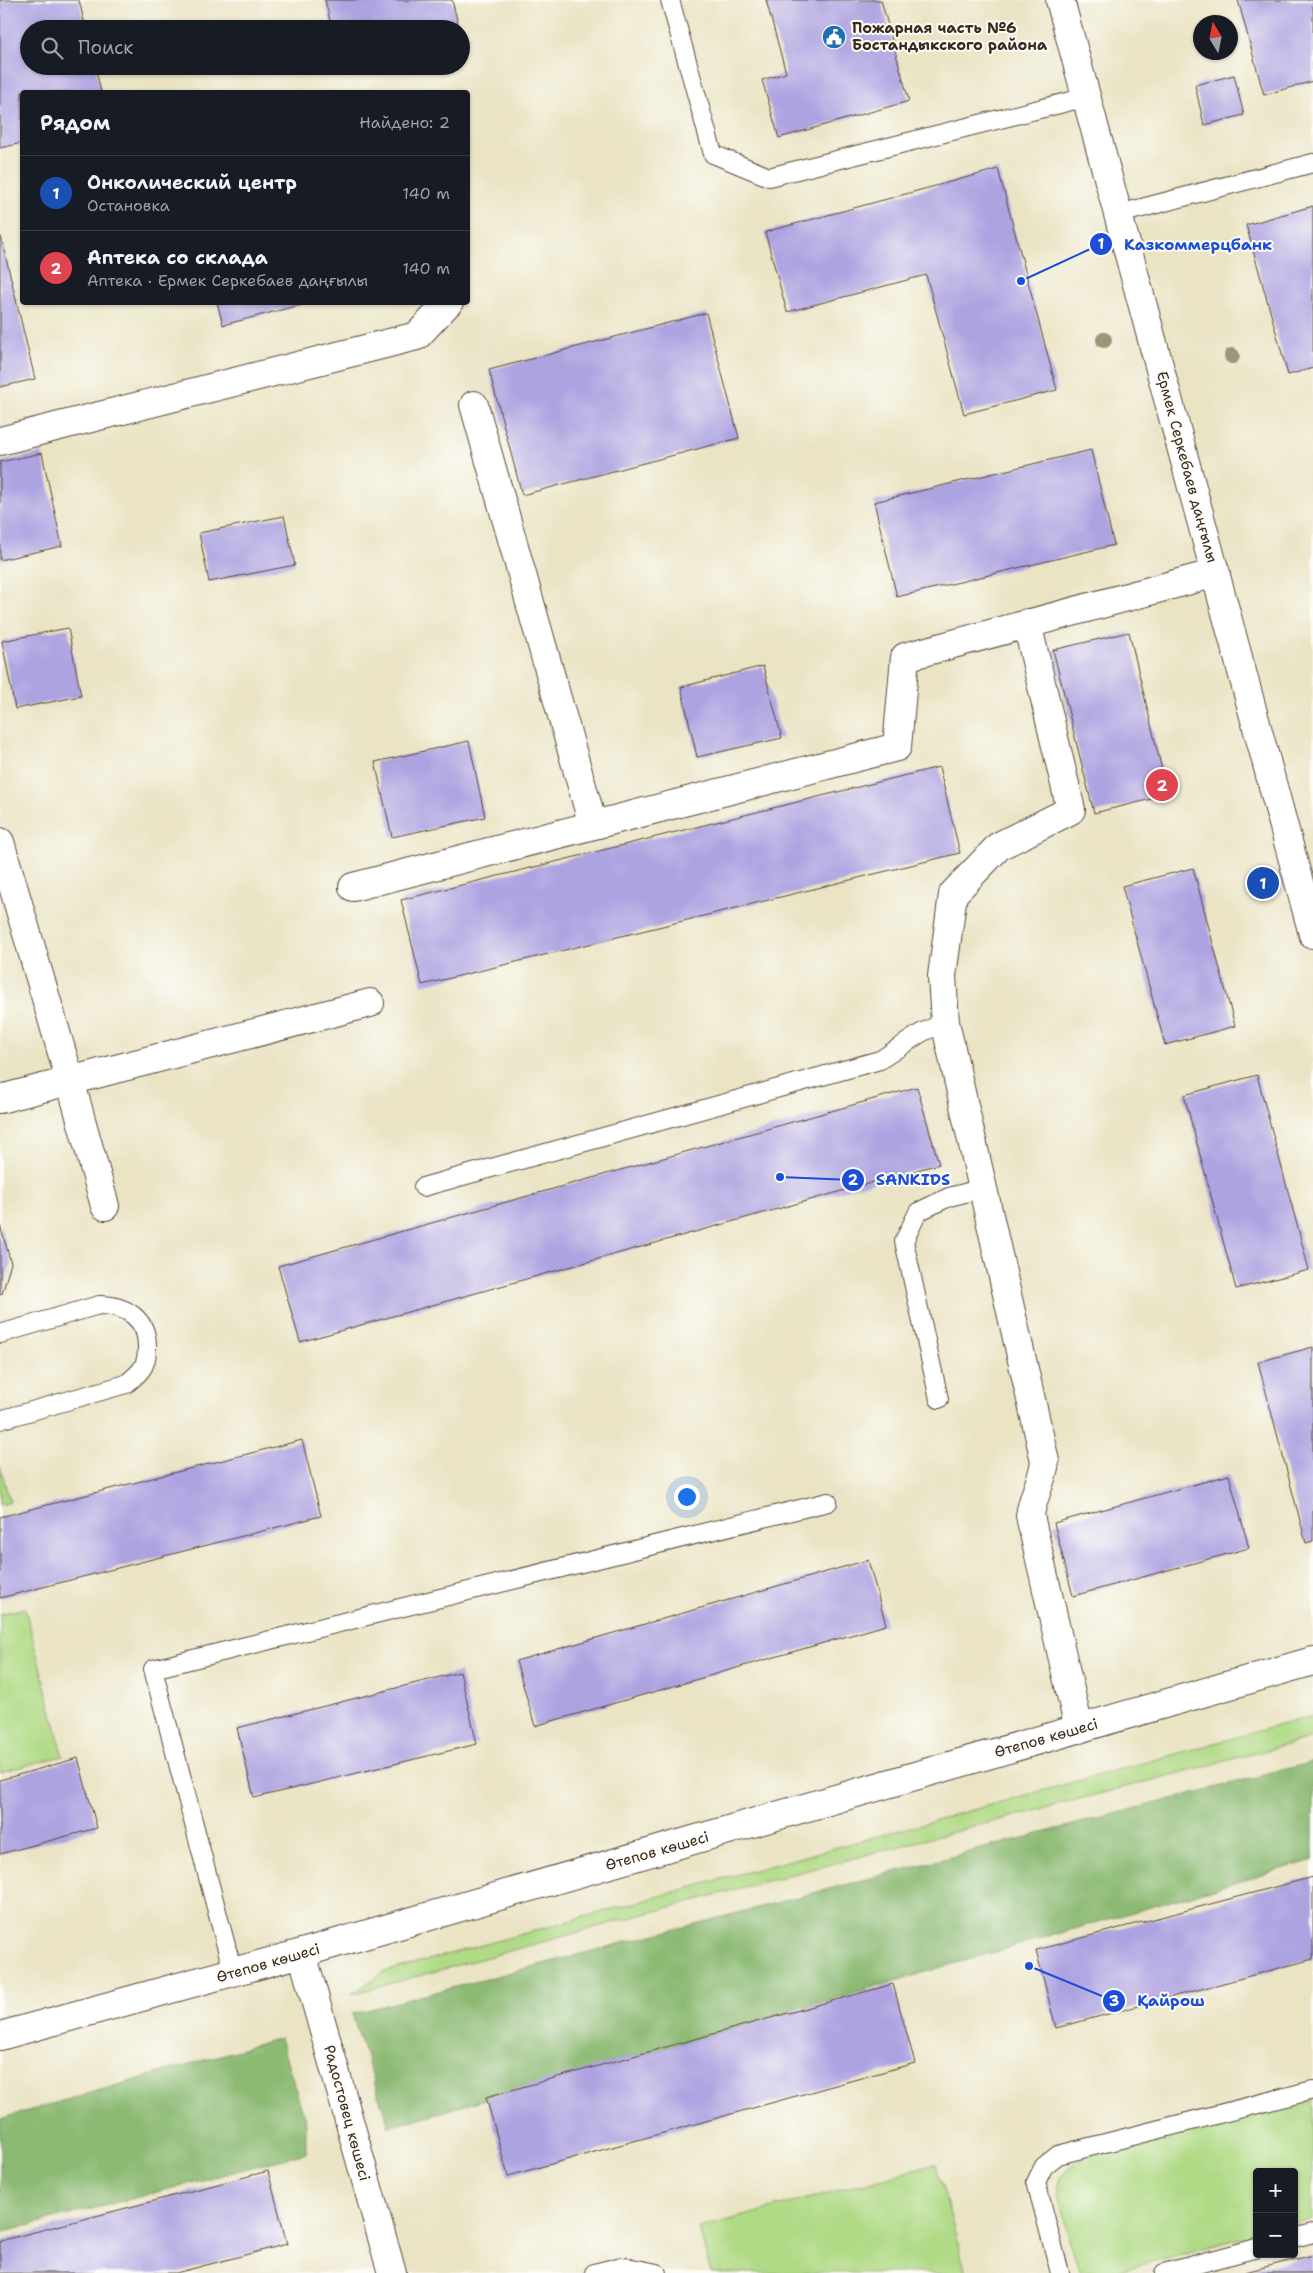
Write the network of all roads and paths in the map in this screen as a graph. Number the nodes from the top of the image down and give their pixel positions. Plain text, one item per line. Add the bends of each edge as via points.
1 (670, 0) edge
2 (1060, 0) edge
3 (1087, 97) junction
4 (1313, 162) edge
5 (1119, 214) junction
6 (446, 305) edge
7 (474, 405) dead end
8 (0, 441) edge
9 (1216, 573) junction
10 (1027, 624) junction
11 (593, 825) junction
12 (0, 842) edge
13 (5, 879) edge
14 (353, 887) dead end
15 (1311, 918) edge
16 (370, 1003) dead end
17 (945, 1022) junction
18 (70, 1080) junction
19 (0, 1099) edge
20 (423, 1187) dead end
21 (984, 1188) junction
22 (105, 1206) dead end
23 (0, 1334) edge
24 (939, 1399) dead end
25 (0, 1420) edge
26 (828, 1502) dead end
27 (1313, 1661) edge
28 (1079, 1729) junction
29 (302, 1953) junction
30 (233, 1972) junction
31 (0, 2036) edge
32 (1313, 2090) edge
33 (1313, 2233) edge
34 (1298, 2237) edge
35 (1253, 2249) edge
36 (392, 2273) edge
37 (594, 2273) edge
38 (657, 2273) edge
39 (1060, 2273) edge
40 (1164, 2273) edge

1 - 3 lane via 713,154 769,177
2 - 3 street, Ермек Серкебаев даңғылы
3 - 5 street, Ермек Серкебаев даңғылы
4 - 5 lane
5 - 9 street, Ермек Серкебаев даңғылы
6 - 8 street via 417,336
7 - 11 street
9 - 10 street
9 - 15 street, Ермек Серкебаев даңғылы
10 - 11 street via 905,657 897,747
10 - 17 street via 1071,810 999,846 953,894 942,976
11 - 14 street
12 - 13 street
13 - 18 street
16 - 18 street
17 - 20 lane via 921,1033 880,1060
17 - 21 street
18 - 19 street
18 - 22 street
21 - 24 lane via 949,1197 918,1212 904,1241
21 - 28 street via 1045,1461 1030,1516
23 - 25 lane via 99,1305 112,1305 135,1316 148,1338 147,1357 142,1370 126,1384
26 - 30 lane via 153,1669
27 - 28 street, Өтепов көшесі
28 - 29 street, Өтепов көшесі
29 - 30 street, Өтепов көшесі
29 - 36 street, Радостовец көшесі
30 - 31 street, Өтепов көшесі
32 - 39 lane via 1058,2155 1044,2166 1036,2182
33 - 34 lane
35 - 40 lane
37 - 38 lane via 622,2266

